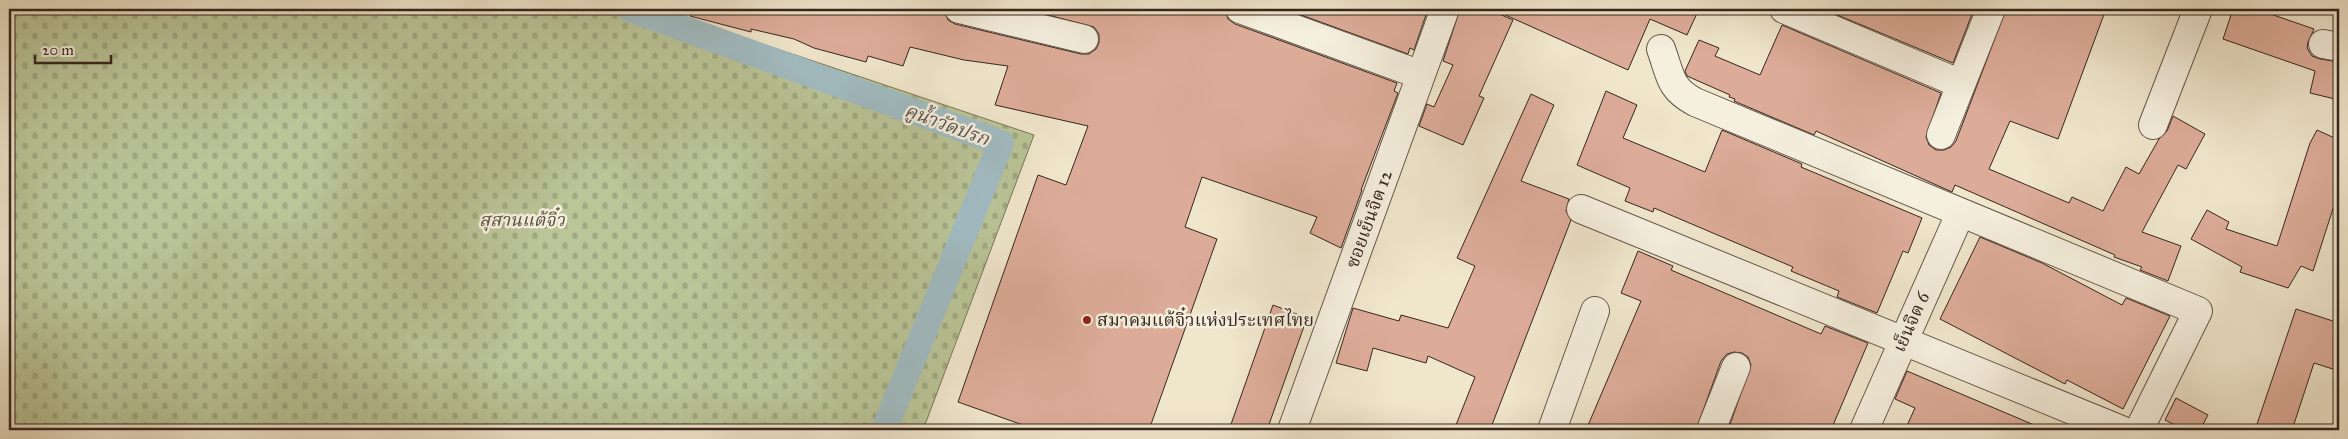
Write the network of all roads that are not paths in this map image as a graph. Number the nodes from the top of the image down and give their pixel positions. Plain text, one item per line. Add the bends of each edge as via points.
1 (958, 9) edge
2 (1240, 9) edge
3 (1445, 9) edge
4 (1784, 9) edge
5 (1991, 9) edge
6 (2198, 9) edge
7 (1005, 14) edge
8 (1084, 39) dead end
9 (1662, 49) dead end
10 (1421, 75) junction
11 (1961, 84) junction
12 (2152, 125) dead end
13 (1941, 135) dead end
14 (1581, 209) dead end
15 (1960, 214) junction
16 (1595, 311) dead end
17 (1902, 340) junction
18 (1736, 367) dead end
19 (1292, 430) edge
20 (1552, 430) edge
21 (1711, 430) edge
22 (1864, 430) edge
23 (2121, 430) edge
24 (2139, 430) edge

1 - 7 street
2 - 10 street
3 - 10 street, ซอยเย็นจิต 12
4 - 11 street
5 - 11 street
6 - 12 street
7 - 8 street
9 - 15 street via 1674,86 1680,94
10 - 19 street, ซอยเย็นจิต 12
11 - 13 street
14 - 17 street
15 - 17 street, เย็นจิต 6
15 - 24 street via 2198,312
16 - 20 street
17 - 22 street, เย็นจิต 6
17 - 23 street
18 - 21 street

